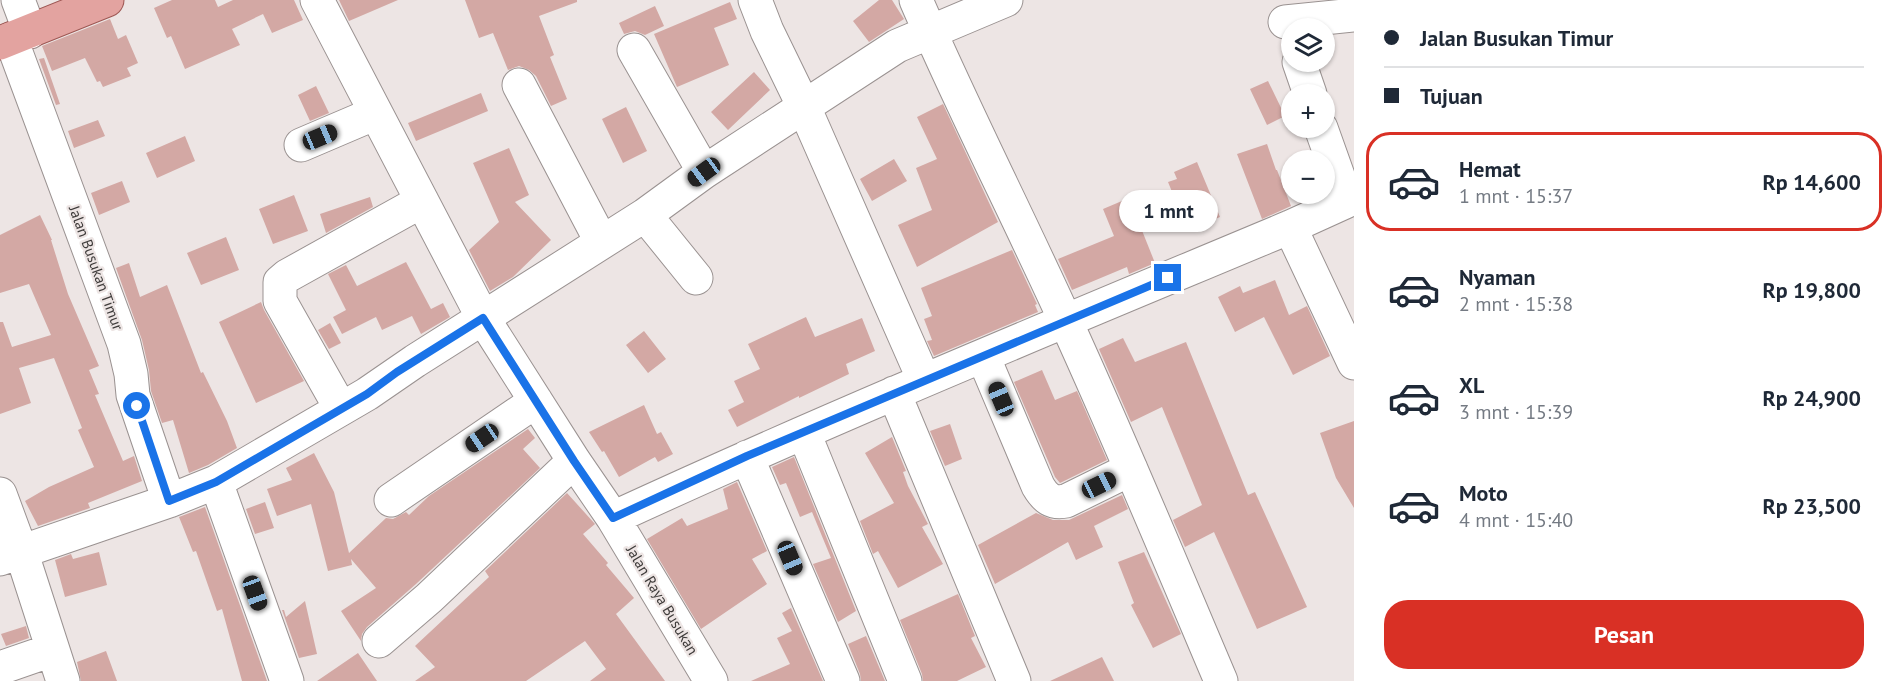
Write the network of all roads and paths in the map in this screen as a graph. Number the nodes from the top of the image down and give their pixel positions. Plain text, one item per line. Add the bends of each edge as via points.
1 (18, 0) edge
2 (107, 0) edge
3 (317, 0) edge
4 (755, 0) edge
5 (916, 0) edge
6 (1006, 0) edge
7 (1354, 15) edge
8 (1320, 18) edge
9 (930, 31) junction
10 (14, 38) edge
11 (634, 50) dead end
12 (519, 85) dead end
13 (804, 107) junction
14 (376, 113) junction
15 (1325, 138) edge
16 (301, 145) dead end
17 (704, 172) junction
18 (1350, 200) edge
19 (422, 201) junction
20 (645, 215) junction
21 (1290, 227) junction
22 (601, 241) junction
23 (696, 278) dead end
24 (483, 318) junction
25 (1065, 321) junction
26 (983, 356) junction
27 (1354, 363) edge
28 (924, 380) junction
29 (894, 393) junction
30 (536, 401) junction
31 (341, 409) junction
32 (804, 433) junction
33 (747, 456) junction
34 (574, 461) junction
35 (1131, 469) junction
36 (216, 482) junction
37 (0, 494) edge
38 (391, 500) dead end
39 (169, 501) junction
40 (613, 518) junction
41 (11, 555) edge
42 (379, 641) dead end
43 (52, 650) junction
44 (0, 668) edge
45 (63, 681) edge
46 (287, 681) edge
47 (711, 681) edge
48 (843, 681) edge
49 (905, 681) edge
50 (1014, 681) edge
51 (1221, 681) edge

1 - 10 street, Jalan Busukan Timur
2 - 10 main road
3 - 14 street, Jalan Raya Busukan
4 - 13 street
5 - 9 street
6 - 9 street
7 - 8 street
9 - 13 street via 897,46
9 - 25 street
10 - 39 street, Jalan Busukan Timur via 123,344 133,395
11 - 17 street
12 - 22 street
13 - 17 street
13 - 28 street
14 - 16 street
14 - 19 street, Jalan Raya Busukan
15 - 18 street
17 - 20 street
18 - 21 street
19 - 24 street, Jalan Raya Busukan
19 - 31 street via 280,282 280,301
20 - 22 street
20 - 23 street
21 - 25 street
21 - 27 street
22 - 24 street
24 - 30 street, Jalan Raya Busukan
24 - 31 street
25 - 26 street
25 - 35 street
26 - 28 street
26 - 35 street via 1038,486 1050,500 1066,501
28 - 29 street
29 - 32 street
29 - 50 street
30 - 34 street, Jalan Raya Busukan
30 - 38 street
31 - 36 street
32 - 33 street
32 - 49 street
33 - 40 street
33 - 48 street
34 - 40 street, Jalan Raya Busukan
34 - 42 street
35 - 51 street
36 - 39 street
36 - 46 street
37 - 41 street
39 - 41 street
40 - 47 street, Jalan Raya Busukan
41 - 43 street
43 - 44 street
43 - 45 street

